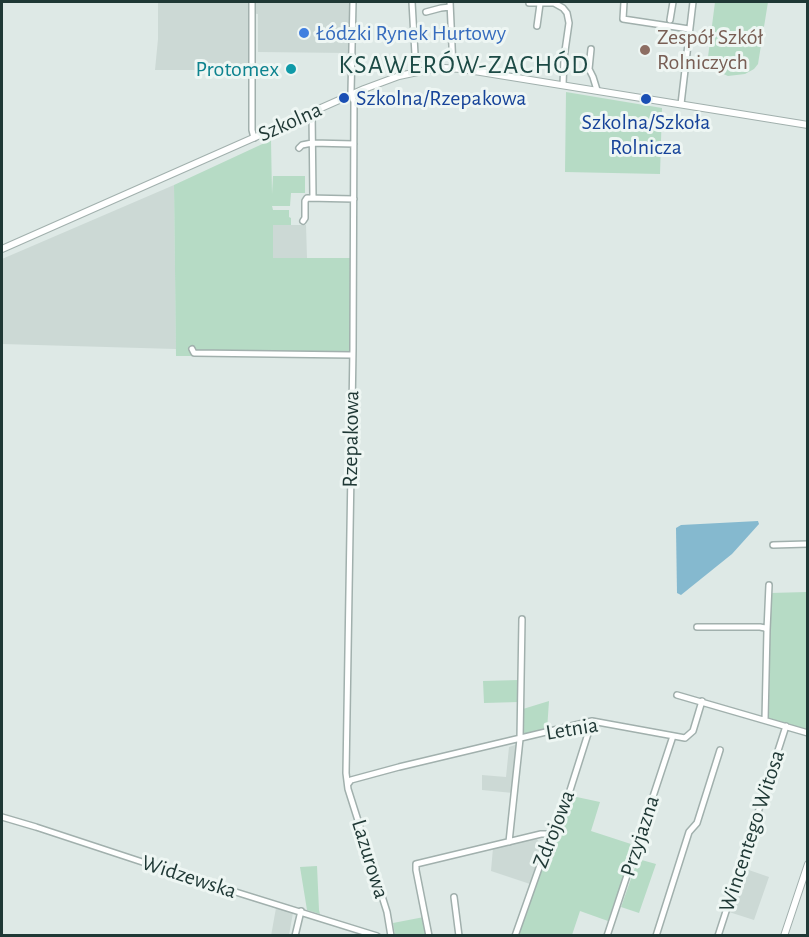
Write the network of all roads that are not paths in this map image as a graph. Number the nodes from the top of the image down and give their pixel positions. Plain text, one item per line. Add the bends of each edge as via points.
1 (252, 2) edge
2 (352, 2) edge
3 (412, 2) edge
4 (542, 2) edge
5 (624, 2) edge
6 (673, 2) edge
7 (693, 2) edge
8 (450, 3) edge
9 (529, 3) dead end
10 (426, 12) dead end
11 (670, 20) dead end
12 (537, 26) dead end
13 (689, 29) junction
14 (591, 49) dead end
15 (453, 68) junction
16 (417, 72) junction
17 (564, 85) junction
18 (597, 90) junction
19 (352, 94) junction
20 (681, 104) junction
21 (312, 112) junction
22 (807, 125) edge
23 (254, 138) junction
24 (312, 143) junction
25 (354, 144) junction
26 (300, 148) dead end
27 (313, 198) junction
28 (354, 199) junction
29 (303, 221) dead end
30 (2, 249) edge
31 (192, 349) dead end
32 (352, 355) junction
33 (773, 544) dead end
34 (807, 544) edge
35 (769, 585) dead end
36 (522, 619) dead end
37 (697, 627) dead end
38 (767, 630) junction
39 (677, 695) dead end
40 (702, 701) junction
41 (765, 720) junction
42 (592, 721) junction
43 (786, 726) junction
44 (807, 733) edge
45 (673, 736) junction
46 (520, 739) junction
47 (720, 750) dead end
48 (348, 784) junction
49 (2, 818) edge
50 (550, 834) junction
51 (508, 842) junction
52 (807, 864) edge
53 (453, 897) dead end
54 (300, 911) junction
55 (295, 936) edge
56 (377, 936) edge
57 (391, 936) edge
58 (429, 936) edge
59 (459, 936) edge
60 (515, 936) edge
61 (607, 936) edge
62 (656, 936) edge
63 (718, 936) edge
64 (784, 936) edge

1 - 23 street
2 - 19 street, Rzepakowa
3 - 16 street
4 - 9 street
4 - 12 street
4 - 17 street via 556,4 567,13
5 - 13 street via 622,19
6 - 11 street
7 - 13 street
8 - 10 street
8 - 15 street
13 - 20 street
14 - 18 street via 589,69
15 - 16 street, Szkolna
15 - 17 street, Szkolna
16 - 19 street, Szkolna
17 - 18 street, Szkolna
18 - 20 street, Szkolna
19 - 21 street, Szkolna
19 - 25 street, Rzepakowa
20 - 22 street, Szkolna
21 - 23 street, Szkolna
21 - 24 street
23 - 30 street, Szkolna
24 - 25 street
24 - 26 street
24 - 27 street
25 - 28 street, Rzepakowa
27 - 28 street
27 - 29 street via 306,200
28 - 32 street, Rzepakowa
31 - 32 street via 194,353
32 - 48 street, Rzepakowa
33 - 34 street
35 - 38 street
36 - 46 street
37 - 38 street
38 - 41 street
39 - 40 street
40 - 41 street
40 - 45 street via 690,734 685,738
41 - 43 street
42 - 45 street, Letnia
42 - 46 street, Letnia
42 - 50 street, Zdrojowa via 560,822
43 - 44 street
43 - 63 street, Wincentego Witosa
45 - 61 street, Przyjazna
46 - 48 street, Letnia via 380,772
46 - 51 street
47 - 62 street
48 - 57 street, Lazurowa
49 - 54 street, Widzewska
50 - 51 street
50 - 60 street, Zdrojowa
51 - 58 street via 416,864
52 - 64 street
53 - 59 street
54 - 55 street
54 - 56 street, Widzewska

